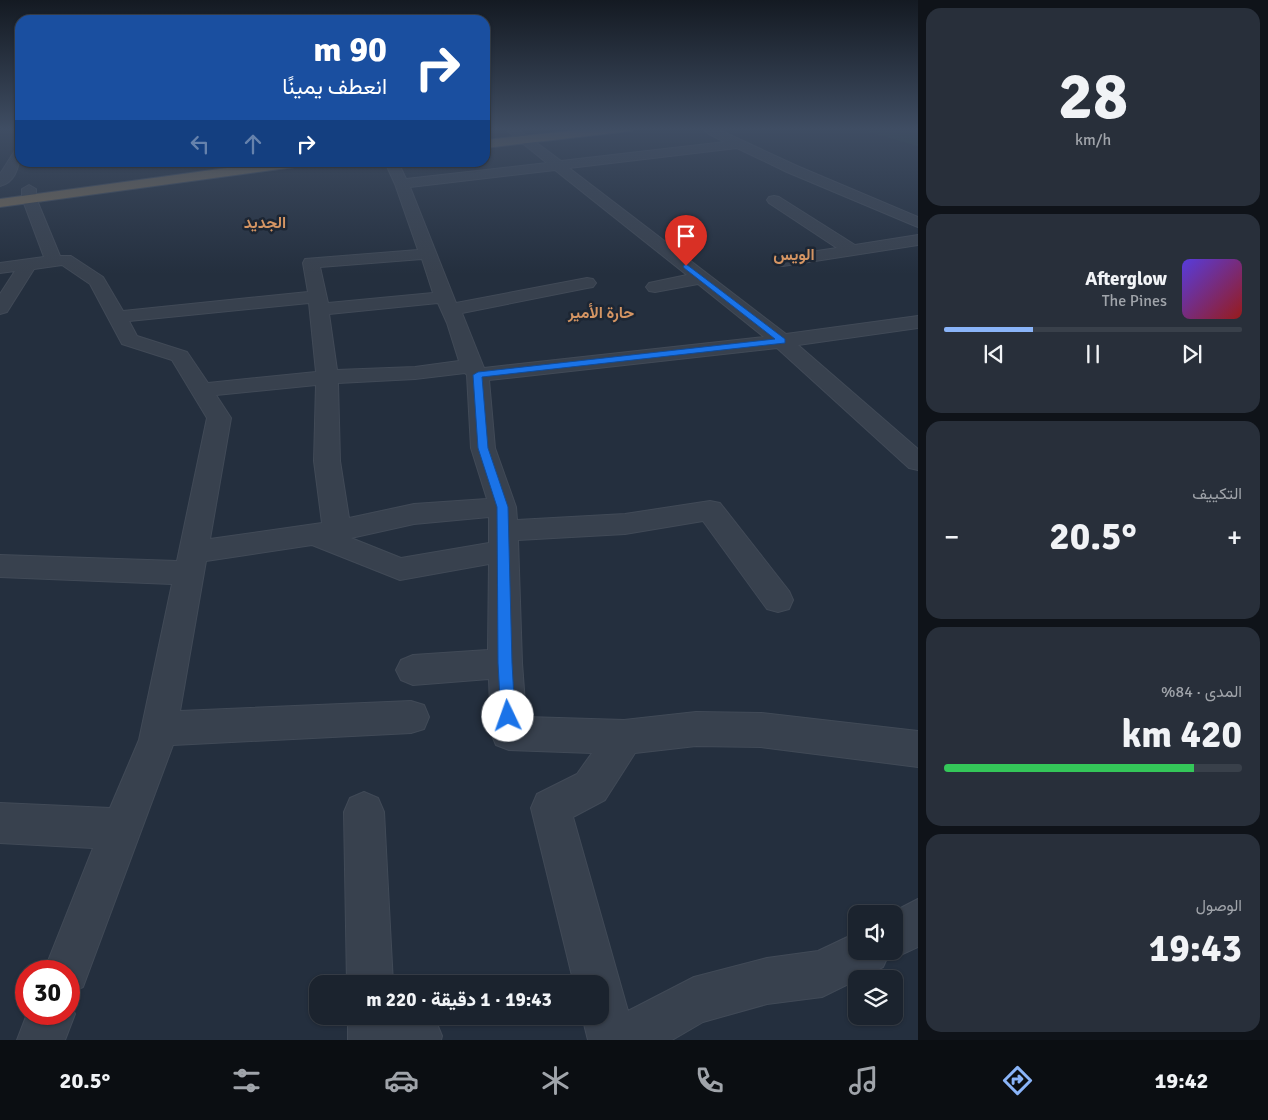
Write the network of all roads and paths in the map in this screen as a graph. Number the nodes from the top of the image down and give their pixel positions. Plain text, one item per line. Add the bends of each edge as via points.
1 (137, 177) edge
2 (174, 177) edge
3 (398, 177) edge
4 (466, 177) edge
5 (571, 177) edge
6 (810, 177) edge
7 (844, 177) edge
8 (402, 184) junction
9 (0, 193) edge
10 (29, 193) junction
11 (892, 197) dead end
12 (774, 200) dead end
13 (0, 203) edge
14 (918, 222) edge
15 (918, 240) edge
16 (852, 250) junction
17 (428, 254) junction
18 (782, 261) dead end
19 (41, 263) junction
20 (0, 268) edge
21 (701, 278) junction
22 (587, 283) dead end
23 (655, 288) dead end
24 (319, 303) junction
25 (447, 303) junction
26 (0, 308) edge
27 (116, 317) junction
28 (918, 322) edge
29 (782, 341) junction
30 (475, 370) junction
31 (327, 377) junction
32 (201, 390) junction
33 (918, 462) edge
34 (503, 530) junction
35 (325, 532) junction
36 (192, 563) junction
37 (0, 566) edge
38 (778, 600) dead end
39 (505, 663) junction
40 (414, 670) dead end
41 (411, 717) dead end
42 (160, 729) junction
43 (624, 737) junction
44 (918, 749) edge
45 (364, 812) dead end
46 (0, 824) edge
47 (121, 829) junction
48 (918, 921) edge
49 (903, 930) edge
50 (71, 960) edge
51 (849, 960) edge
52 (370, 975) edge
53 (595, 975) edge
54 (47, 1025) edge
55 (372, 1025) edge
56 (608, 1025) edge
57 (42, 1040) edge
58 (372, 1040) edge
59 (612, 1040) edge
60 (624, 1040) edge

1 - 10 highway
2 - 10 highway
3 - 8 street
4 - 8 street
5 - 21 street
6 - 14 street
7 - 11 street
8 - 17 street
9 - 10 highway
10 - 13 highway
10 - 19 street
12 - 16 street
15 - 16 street
16 - 18 street
17 - 24 street via 311,263
17 - 25 street
19 - 20 street
19 - 26 street
19 - 27 street via 65,260 98,281
21 - 23 street
21 - 29 street
22 - 25 street
24 - 25 street
24 - 27 street
24 - 31 street
25 - 30 street
27 - 32 street via 128,340 180,356
28 - 29 street
29 - 30 street
29 - 33 street
30 - 31 street
30 - 34 street via 483,448
31 - 32 street
31 - 35 street
32 - 36 street via 219,418
34 - 35 street via 414,514
34 - 35 street via 400,569
34 - 38 street via 625,524 710,510
34 - 39 street
35 - 36 street
36 - 37 street
36 - 42 street
39 - 40 street
39 - 43 street via 509,733
41 - 42 street
42 - 47 street
43 - 44 street via 696,729 761,730
43 - 53 street via 591,787 551,808
45 - 52 street
46 - 47 street
47 - 50 street
48 - 49 street
51 - 60 street via 822,974 767,981 694,1001
54 - 57 street
55 - 58 street
56 - 59 street

